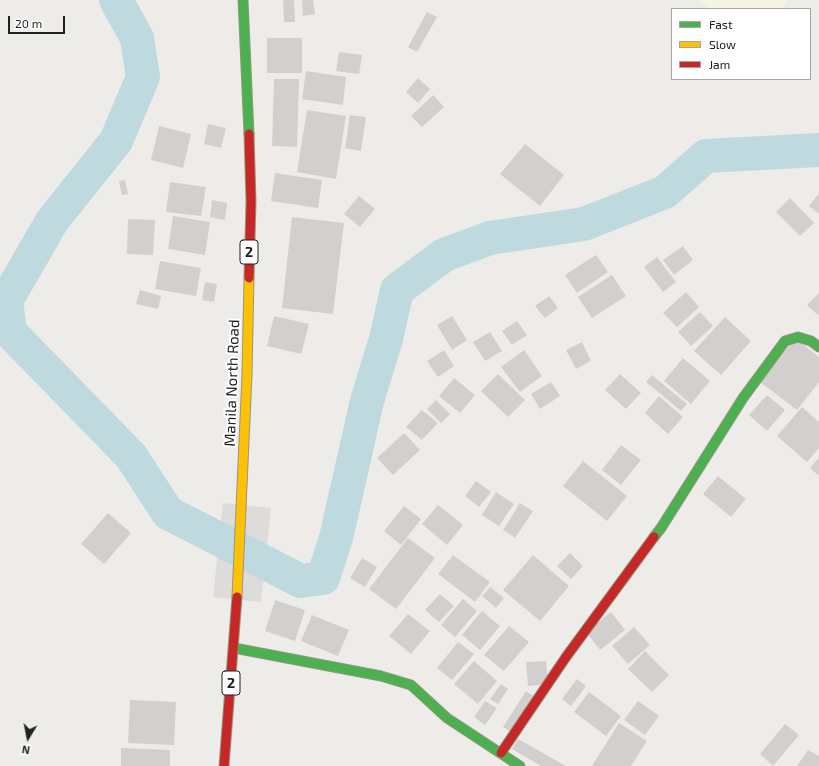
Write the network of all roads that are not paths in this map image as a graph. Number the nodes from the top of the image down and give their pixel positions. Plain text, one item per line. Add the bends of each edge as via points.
1 (243, 0) edge
2 (819, 347) edge
3 (234, 648) junction
4 (501, 753) junction
5 (224, 766) edge
6 (520, 766) edge

1 - 3 main road, Manila North Road / 2 via 251,201 247,374
2 - 4 main road via 798,337 785,341 743,398 661,528 566,657
3 - 4 main road via 381,676 411,685 447,718
3 - 5 main road, Manila North Road / 2
4 - 6 main road

